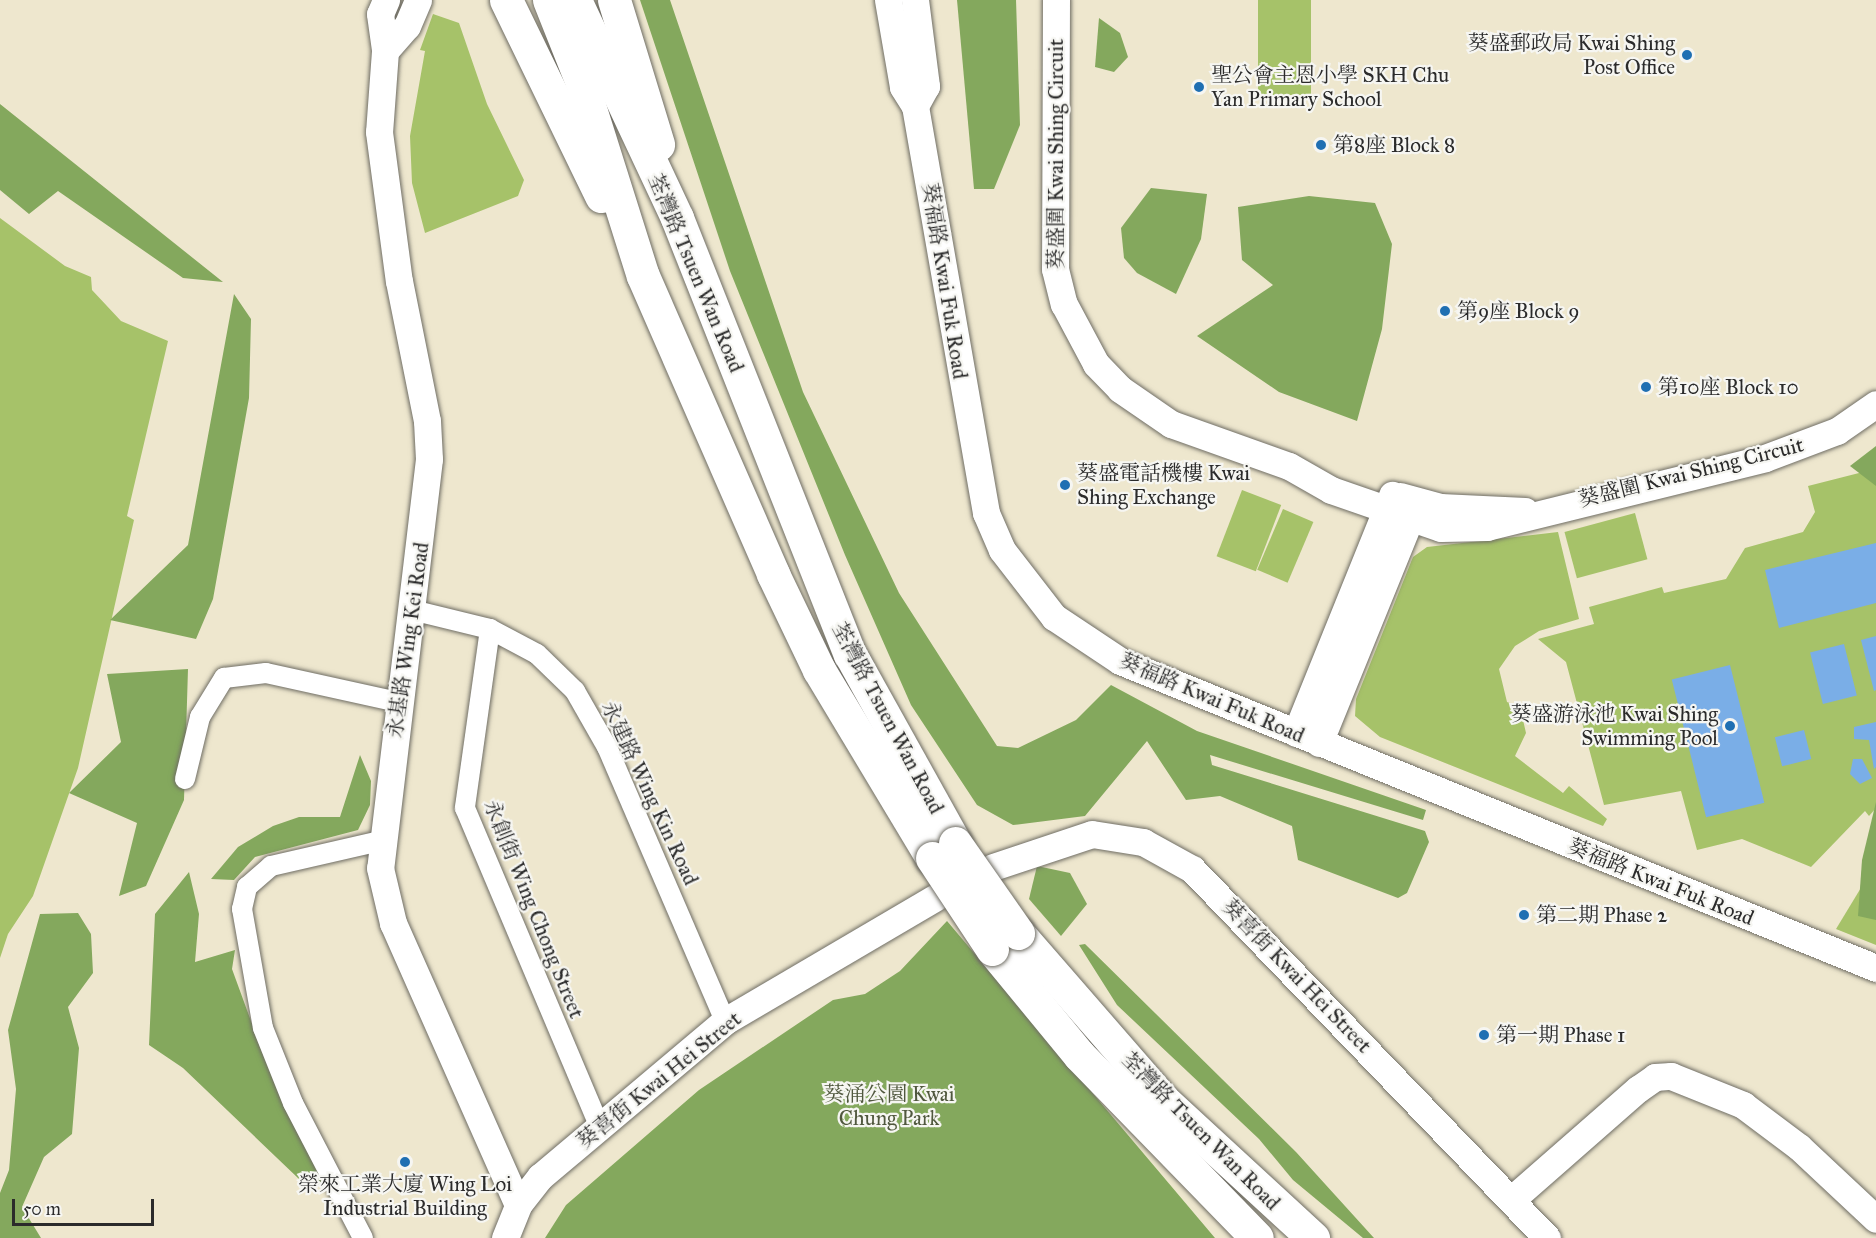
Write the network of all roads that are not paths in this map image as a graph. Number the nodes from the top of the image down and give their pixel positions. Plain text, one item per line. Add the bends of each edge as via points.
1 (386, 0) edge
2 (418, 0) edge
3 (506, 0) edge
4 (549, 0) edge
5 (575, 0) edge
6 (614, 0) edge
7 (888, 0) edge
8 (915, 0) edge
9 (1056, 0) edge
10 (385, 51) junction
11 (915, 106) junction
12 (677, 218) junction
13 (643, 276) junction
14 (1876, 404) edge
15 (1401, 506) junction
16 (412, 610) junction
17 (490, 628) junction
18 (398, 702) junction
19 (1307, 738) junction
20 (185, 779) dead end
21 (380, 841) junction
22 (944, 850) junction
23 (993, 867) dead end
24 (935, 898) dead end
25 (1005, 941) junction
26 (1876, 968) edge
27 (725, 1021) junction
28 (600, 1128) junction
29 (1511, 1200) junction
30 (518, 1205) junction
31 (1876, 1219) edge
32 (363, 1238) edge
33 (505, 1238) edge
34 (1257, 1238) edge
35 (1313, 1238) edge
36 (1547, 1238) edge

1 - 10 street, 永基路 Wing Kei Road via 380,14
2 - 10 street via 407,26
3 - 13 highway
4 - 13 highway, 荃灣路 Tsuen Wan Road via 582,83
5 - 12 highway, 荃灣路 Tsuen Wan Road
6 - 12 highway
7 - 11 street, 葵福路 Kwai Fuk Road via 903,87
8 - 11 street via 926,86
9 - 15 street, 葵盛圍 Kwai Shing Circuit via 1055,269 1077,335 1120,389 1152,413 1289,466 1331,490
10 - 16 street, 永基路 Wing Kei Road via 379,132 387,206 428,421 427,506
11 - 19 street, 葵福路 Kwai Fuk Road via 975,458 986,513 1002,550 1029,592 1082,640 1120,661
12 - 22 highway, 荃灣路 Tsuen Wan Road via 850,654
13 - 22 highway, 荃灣路 Tsuen Wan Road via 819,670
14 - 15 street, 葵盛圍 Kwai Shing Circuit via 1837,431 1785,452 1532,512 1487,527 1441,528
15 - 19 street
16 - 17 street, 永建路 Wing Kin Road
16 - 18 street, 永基路 Wing Kei Road
17 - 27 street, 永建路 Wing Kin Road via 558,671 595,723
17 - 28 street, 永創街 Wing Chong Street via 465,808
18 - 20 street via 266,673 224,678 200,717
18 - 21 street, 永基路 Wing Kei Road
19 - 26 street, 葵福路 Kwai Fuk Road
21 - 30 street, 永基路 Wing Kei Road via 393,923
21 - 32 street via 271,866 247,887 242,909 263,1028 293,1102
22 - 25 highway, 荃灣路 Tsuen Wan Road, bridge
23 - 29 street, 葵喜街 Kwai Hei Street via 1092,834 1143,842 1192,869
24 - 27 street, 葵喜街 Kwai Hei Street
25 - 34 highway, 荃灣路 Tsuen Wan Road via 1079,1055
25 - 35 highway, 荃灣路 Tsuen Wan Road via 1163,1100
27 - 28 street, 葵喜街 Kwai Hei Street
28 - 30 street, 葵喜街 Kwai Hei Street via 540,1178
29 - 31 street via 1638,1089 1655,1077 1671,1076 1743,1105 1799,1148
29 - 36 street, 葵喜街 Kwai Hei Street
30 - 33 street, 葵喜街 Kwai Hei Street

